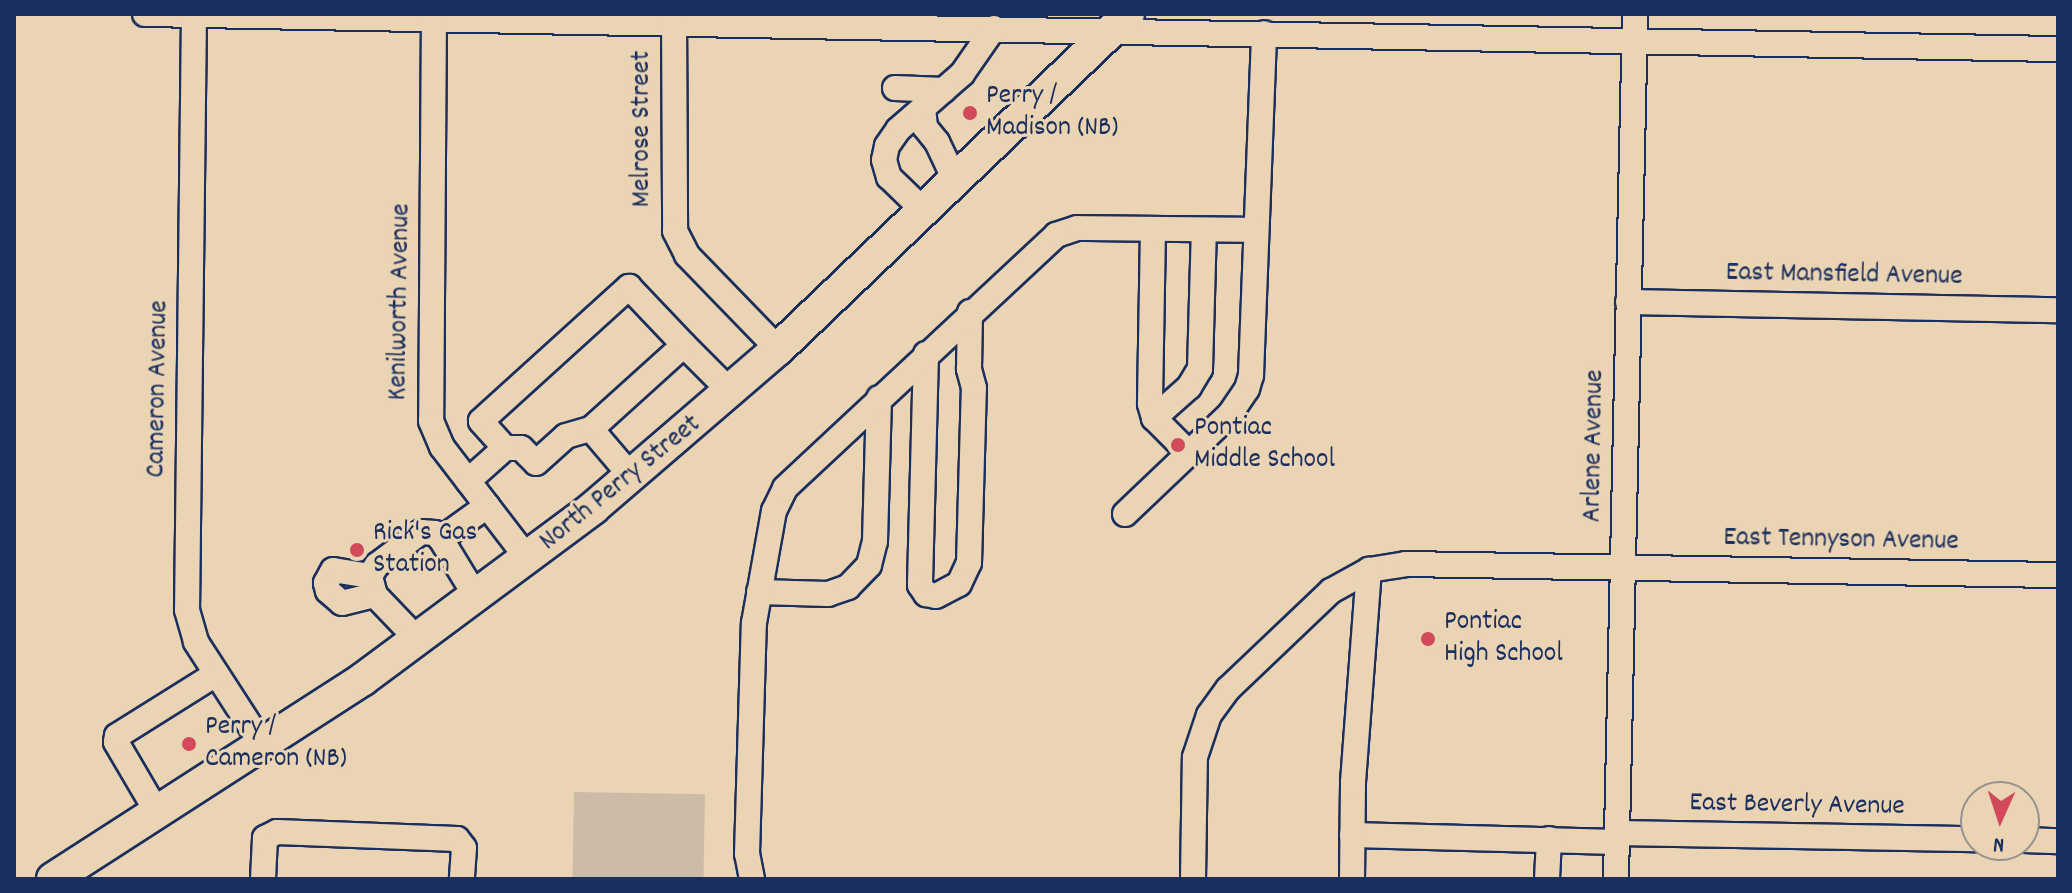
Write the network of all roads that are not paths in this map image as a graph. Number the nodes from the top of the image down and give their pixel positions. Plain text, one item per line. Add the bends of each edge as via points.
1 (145, 14) edge
2 (194, 14) edge
3 (1635, 14) edge
4 (434, 16) edge
5 (674, 18) edge
6 (914, 20) edge
7 (964, 21) edge
8 (1042, 22) edge
9 (1120, 22) edge
10 (1351, 25) edge
11 (994, 28) junction
12 (1264, 33) junction
13 (1634, 42) junction
14 (2058, 49) edge
15 (895, 88) dead end
16 (944, 90) junction
17 (923, 108) junction
18 (955, 180) junction
19 (923, 210) junction
20 (1153, 229) junction
21 (1204, 230) junction
22 (1254, 230) junction
23 (1628, 302) junction
24 (2058, 310) edge
25 (970, 312) junction
26 (684, 345) junction
27 (778, 349) junction
28 (926, 354) junction
29 (731, 392) junction
30 (879, 398) junction
31 (1154, 418) junction
32 (591, 429) junction
33 (505, 448) junction
34 (1189, 453) junction
35 (631, 476) junction
36 (468, 481) junction
37 (487, 506) junction
38 (1125, 514) dead end
39 (441, 539) junction
40 (528, 559) junction
41 (1623, 567) junction
42 (1369, 570) junction
43 (2058, 575) edge
44 (759, 592) junction
45 (477, 598) junction
46 (418, 640) junction
47 (216, 674) junction
48 (262, 744) junction
49 (157, 812) junction
50 (1352, 835) junction
51 (1617, 838) junction
52 (1549, 839) junction
53 (1960, 839) edge
54 (53, 879) edge
55 (263, 879) edge
56 (462, 879) edge
57 (752, 879) edge
58 (1193, 879) edge
59 (1352, 879) edge
60 (1547, 879) edge
61 (1616, 879) edge

1 - 2 street
2 - 4 street
2 - 47 street, Cameron Avenue via 187,610 192,633
3 - 13 street, Arlene Avenue
4 - 5 street
4 - 36 street, Kenilworth Avenue via 430,414 439,443
5 - 6 street
5 - 27 street, Melrose Street via 675,231 687,255
6 - 7 street
7 - 11 street
8 - 9 street
8 - 11 street
9 - 12 street
9 - 18 main road, North Perry Street
10 - 12 street
10 - 13 street
11 - 16 street
12 - 22 street via 1261,173
13 - 14 street
13 - 23 street, Arlene Avenue
15 - 16 street
16 - 17 street
17 - 18 street via 925,127
17 - 19 street via 898,130 884,160 889,177
18 - 19 main road, North Perry Street
19 - 27 main road, North Perry Street
20 - 21 street
20 - 25 street via 1077,228 1056,235
20 - 31 street
21 - 22 street
21 - 31 street via 1200,369 1189,387
22 - 34 street via 1247,389 1230,414
23 - 24 street, East Mansfield Avenue
23 - 41 street, Arlene Avenue
25 - 28 street
25 - 28 street via 974,388 969,563 959,584 936,596 926,594 920,585
26 - 29 street
26 - 32 street
26 - 33 street via 629,287 481,421
27 - 29 main road, North Perry Street
28 - 30 street
29 - 35 main road, North Perry Street
30 - 44 street via 785,488 774,511
30 - 44 street via 875,541 869,565 856,581 828,594
31 - 34 street
32 - 33 street via 566,436 536,463 521,448
32 - 35 street
33 - 36 street
34 - 38 street
35 - 40 main road, North Perry Street
36 - 37 street, Kenilworth Avenue
37 - 39 street
37 - 40 street, Kenilworth Avenue
39 - 45 street
39 - 46 street via 421,532 377,565 372,586
40 - 45 main road, North Perry Street
41 - 42 street, East Tennyson Avenue via 1405,564
41 - 43 street, East Tennyson Avenue
41 - 51 street, Arlene Avenue
42 - 50 street
42 - 58 street via 1331,591 1228,689 1209,715 1195,757
44 - 57 street via 747,854
45 - 46 main road, North Perry Street
46 - 48 main road, North Perry Street
47 - 48 street, Cameron Avenue
47 - 49 street via 117,736
48 - 49 main road, North Perry Street
49 - 54 main road, North Perry Street
50 - 52 street, East Beverly Avenue
50 - 59 street
51 - 52 street, East Beverly Avenue
51 - 53 street, East Beverly Avenue
51 - 61 street, Arlene Avenue
52 - 60 street
55 - 56 street via 265,838 277,832 457,839 464,848

